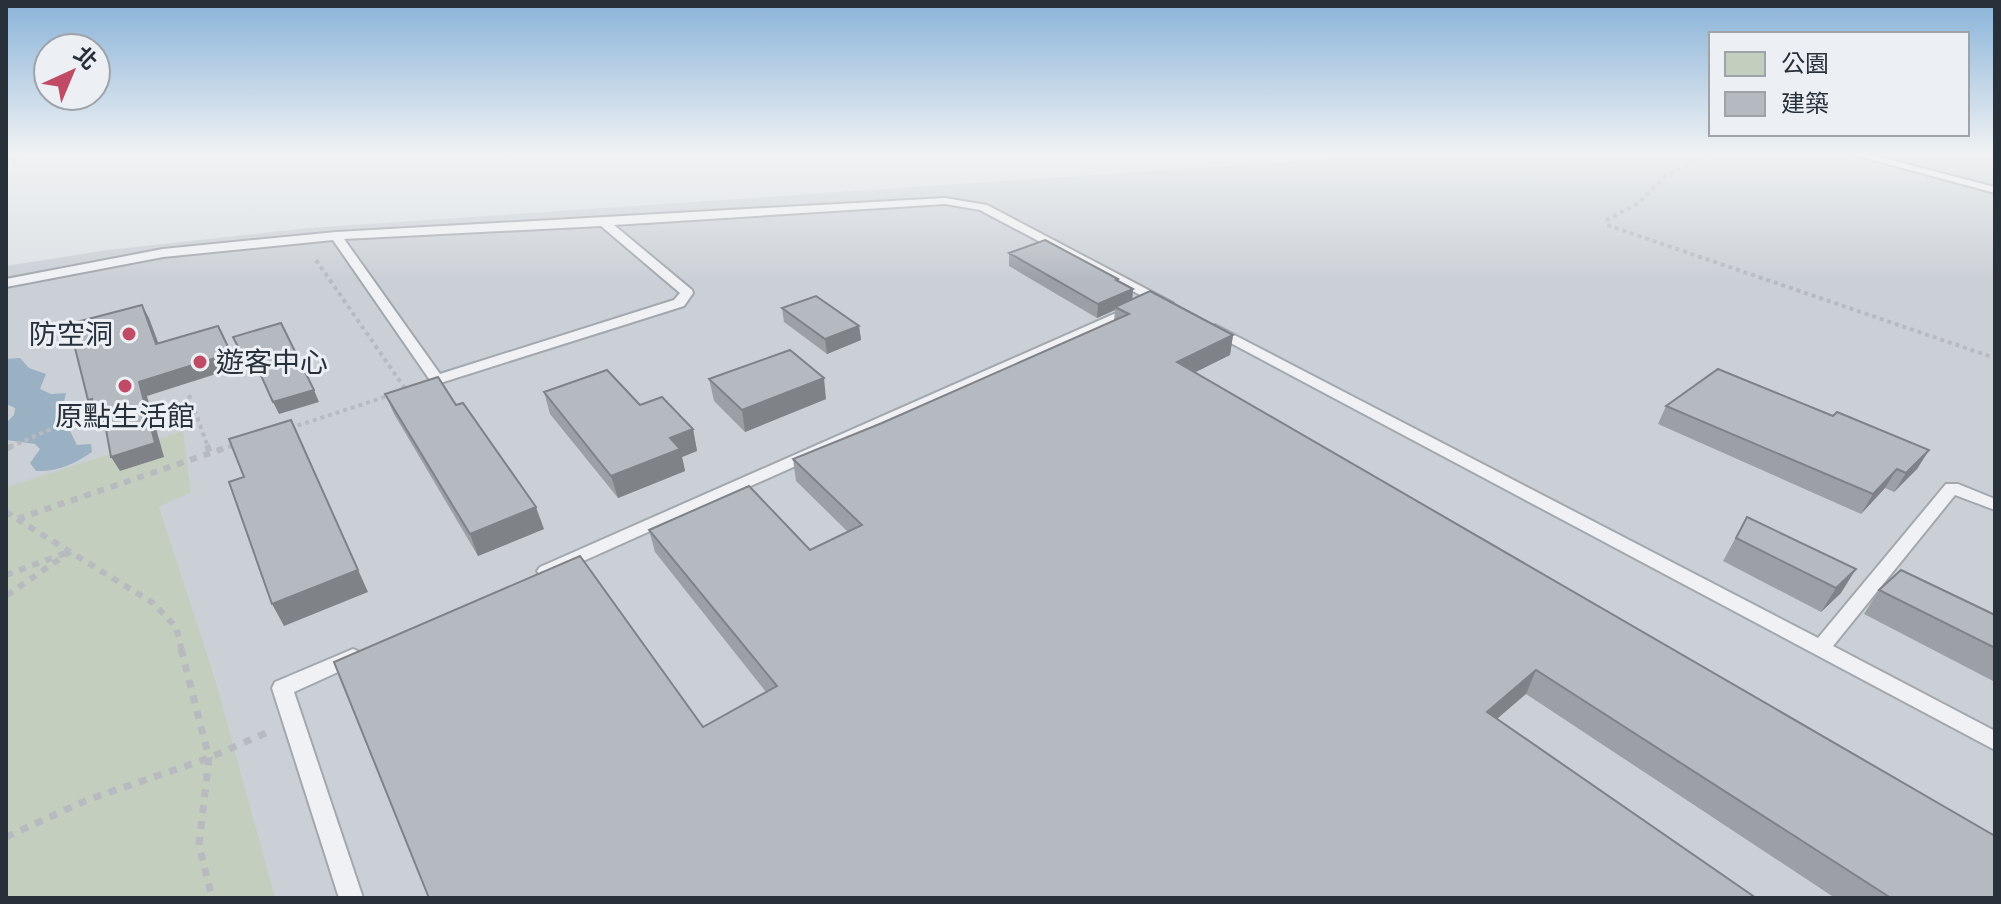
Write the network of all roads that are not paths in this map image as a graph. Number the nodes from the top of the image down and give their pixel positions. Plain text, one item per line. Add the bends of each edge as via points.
1 (604, 222) junction
2 (336, 236) junction
3 (6, 275) edge
4 (32, 276) junction
5 (6, 283) edge
6 (1158, 299) junction
7 (1186, 313) edge
8 (1200, 321) edge
9 (1995, 505) edge
10 (530, 578) edge
11 (1821, 648) junction
12 (370, 649) edge
13 (1995, 741) edge
14 (351, 898) edge

1 - 2 lane
1 - 2 lane via 687,293 679,303 437,380
1 - 6 lane via 945,201 983,207
2 - 4 lane via 163,253
3 - 4 lane
4 - 5 lane
6 - 7 lane
6 - 10 lane
8 - 11 lane
9 - 11 lane via 1952,488
11 - 13 lane
12 - 14 lane via 282,688

